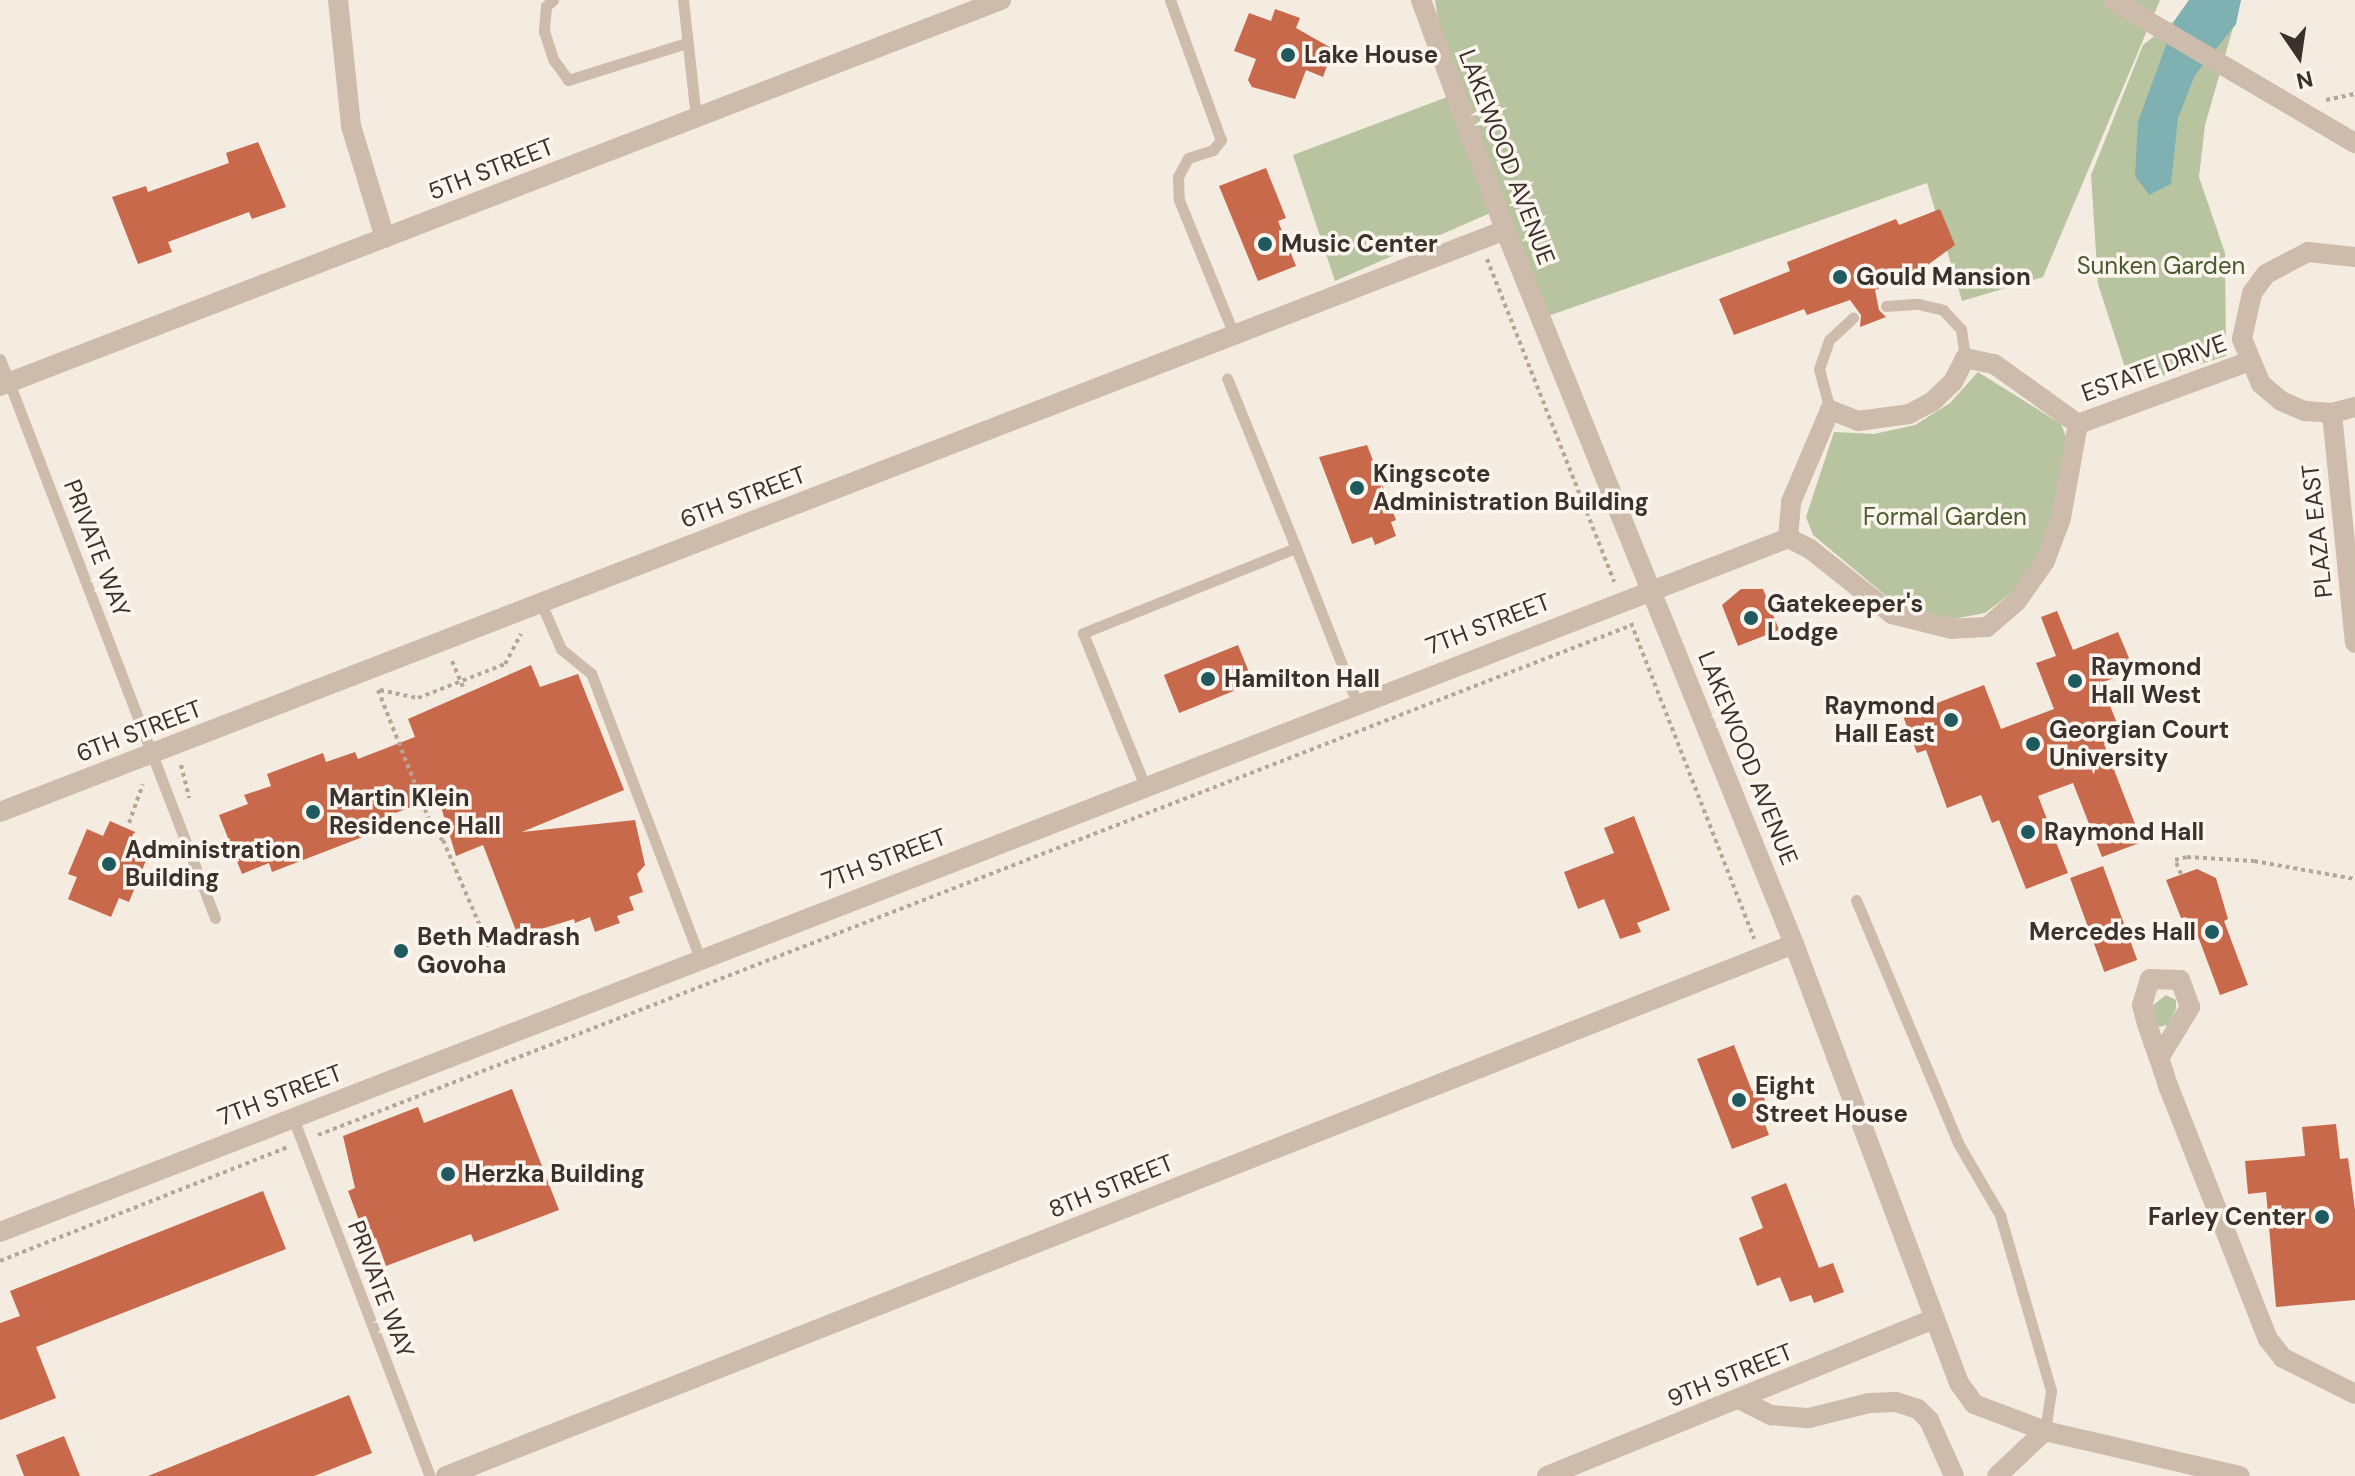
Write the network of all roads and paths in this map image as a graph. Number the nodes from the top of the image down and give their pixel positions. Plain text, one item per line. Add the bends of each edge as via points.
1 (338, 0) edge
2 (553, 0) edge
3 (683, 0) edge
4 (1001, 0) edge
5 (1170, 0) edge
6 (1421, 0) edge
7 (2112, 0) edge
8 (687, 43) junction
9 (696, 118) junction
10 (2355, 143) edge
11 (1505, 230) junction
12 (385, 238) junction
13 (2355, 257) edge
14 (1886, 306) dead end
15 (1853, 318) dead end
16 (1234, 335) junction
17 (1965, 358) junction
18 (0, 359) edge
19 (2247, 362) junction
20 (1227, 378) dead end
21 (4, 384) edge
22 (1830, 410) junction
23 (2348, 412) edge
24 (2078, 424) junction
25 (1788, 538) junction
26 (1296, 548) junction
27 (1652, 588) junction
28 (541, 603) junction
29 (1632, 625) dead end
30 (521, 634) dead end
31 (2355, 643) edge
32 (452, 661) dead end
33 (370, 669) junction
34 (462, 684) junction
35 (378, 690) junction
36 (1357, 703) junction
37 (152, 754) junction
38 (145, 779) dead end
39 (1145, 786) junction
40 (0, 812) edge
41 (129, 823) dead end
42 (2181, 874) dead end
43 (2355, 879) edge
44 (1856, 900) dead end
45 (215, 918) dead end
46 (1794, 944) junction
47 (489, 947) dead end
48 (700, 959) junction
49 (2159, 1058) dead end
50 (293, 1118) junction
51 (302, 1141) junction
52 (0, 1232) edge
53 (0, 1261) edge
54 (1932, 1320) junction
55 (2355, 1394) edge
56 (1741, 1400) junction
57 (2045, 1431) junction
58 (430, 1476) edge
59 (446, 1476) edge
60 (1547, 1476) edge
61 (1954, 1476) edge
62 (1997, 1476) edge
63 (2240, 1476) edge

1 - 12 street via 351,126
2 - 8 lane via 546,6 544,31 553,59 568,80
3 - 8 lane
4 - 9 street, 5TH STREET
5 - 16 lane via 1221,140 1213,150 1188,158 1178,177 1179,200
6 - 11 street, LAKEWOOD AVENUE
7 - 10 street
8 - 9 lane
9 - 12 street, 5TH STREET
11 - 16 street, 6TH STREET
11 - 27 street, LAKEWOOD AVENUE
12 - 21 street, 5TH STREET
13 - 19 street via 2308,252 2266,274 2243,315
14 - 17 lane via 1918,304 1943,310 1961,329
15 - 22 lane via 1829,340 1819,369
16 - 28 street, 6TH STREET
17 - 22 street via 1953,382 1909,414 1858,421
17 - 24 street, ESTATE DRIVE via 1994,364
18 - 21 lane, PRIVATE WAY
19 - 23 street via 2281,401 2305,411
19 - 24 street, ESTATE DRIVE
20 - 26 lane
21 - 37 lane, PRIVATE WAY
22 - 25 street via 1791,502
23 - 31 street, PLAZA EAST
24 - 25 street, ESTATE DRIVE via 2061,518 2045,561 2017,601 1987,627 1952,629 1892,614 1810,549
25 - 27 street, 7TH STREET
26 - 36 lane
26 - 39 lane via 1083,633
27 - 36 street, 7TH STREET
27 - 46 street, LAKEWOOD AVENUE
28 - 33 street, 6TH STREET
28 - 48 lane via 561,649 591,673
29 - 51 path
30 - 34 path via 505,664
32 - 34 path
33 - 35 path
33 - 37 street, 6TH STREET
34 - 35 path via 418,698
35 - 47 path via 434,832 443,840
36 - 39 street, 7TH STREET
37 - 40 street, 6TH STREET
37 - 45 lane, PRIVATE WAY
38 - 41 path
39 - 48 street, 7TH STREET
42 - 43 path via 2175,860 2187,857 2254,861
44 - 57 lane via 1958,1143 2000,1215 2051,1391
46 - 54 street, LAKEWOOD AVENUE
46 - 59 street, 8TH STREET
48 - 50 street, 7TH STREET
49 - 55 street via 2268,1339 2283,1358
50 - 51 lane, PRIVATE WAY
50 - 52 street, 7TH STREET
51 - 53 path
51 - 58 lane, PRIVATE WAY
54 - 56 street, 9TH STREET
54 - 57 street, LAKEWOOD AVENUE via 1959,1383 1974,1404
56 - 60 street, 9TH STREET
56 - 61 street via 1771,1415 1809,1418 1896,1402 1929,1420
57 - 62 street
57 - 63 street, LAKEWOOD AVENUE

